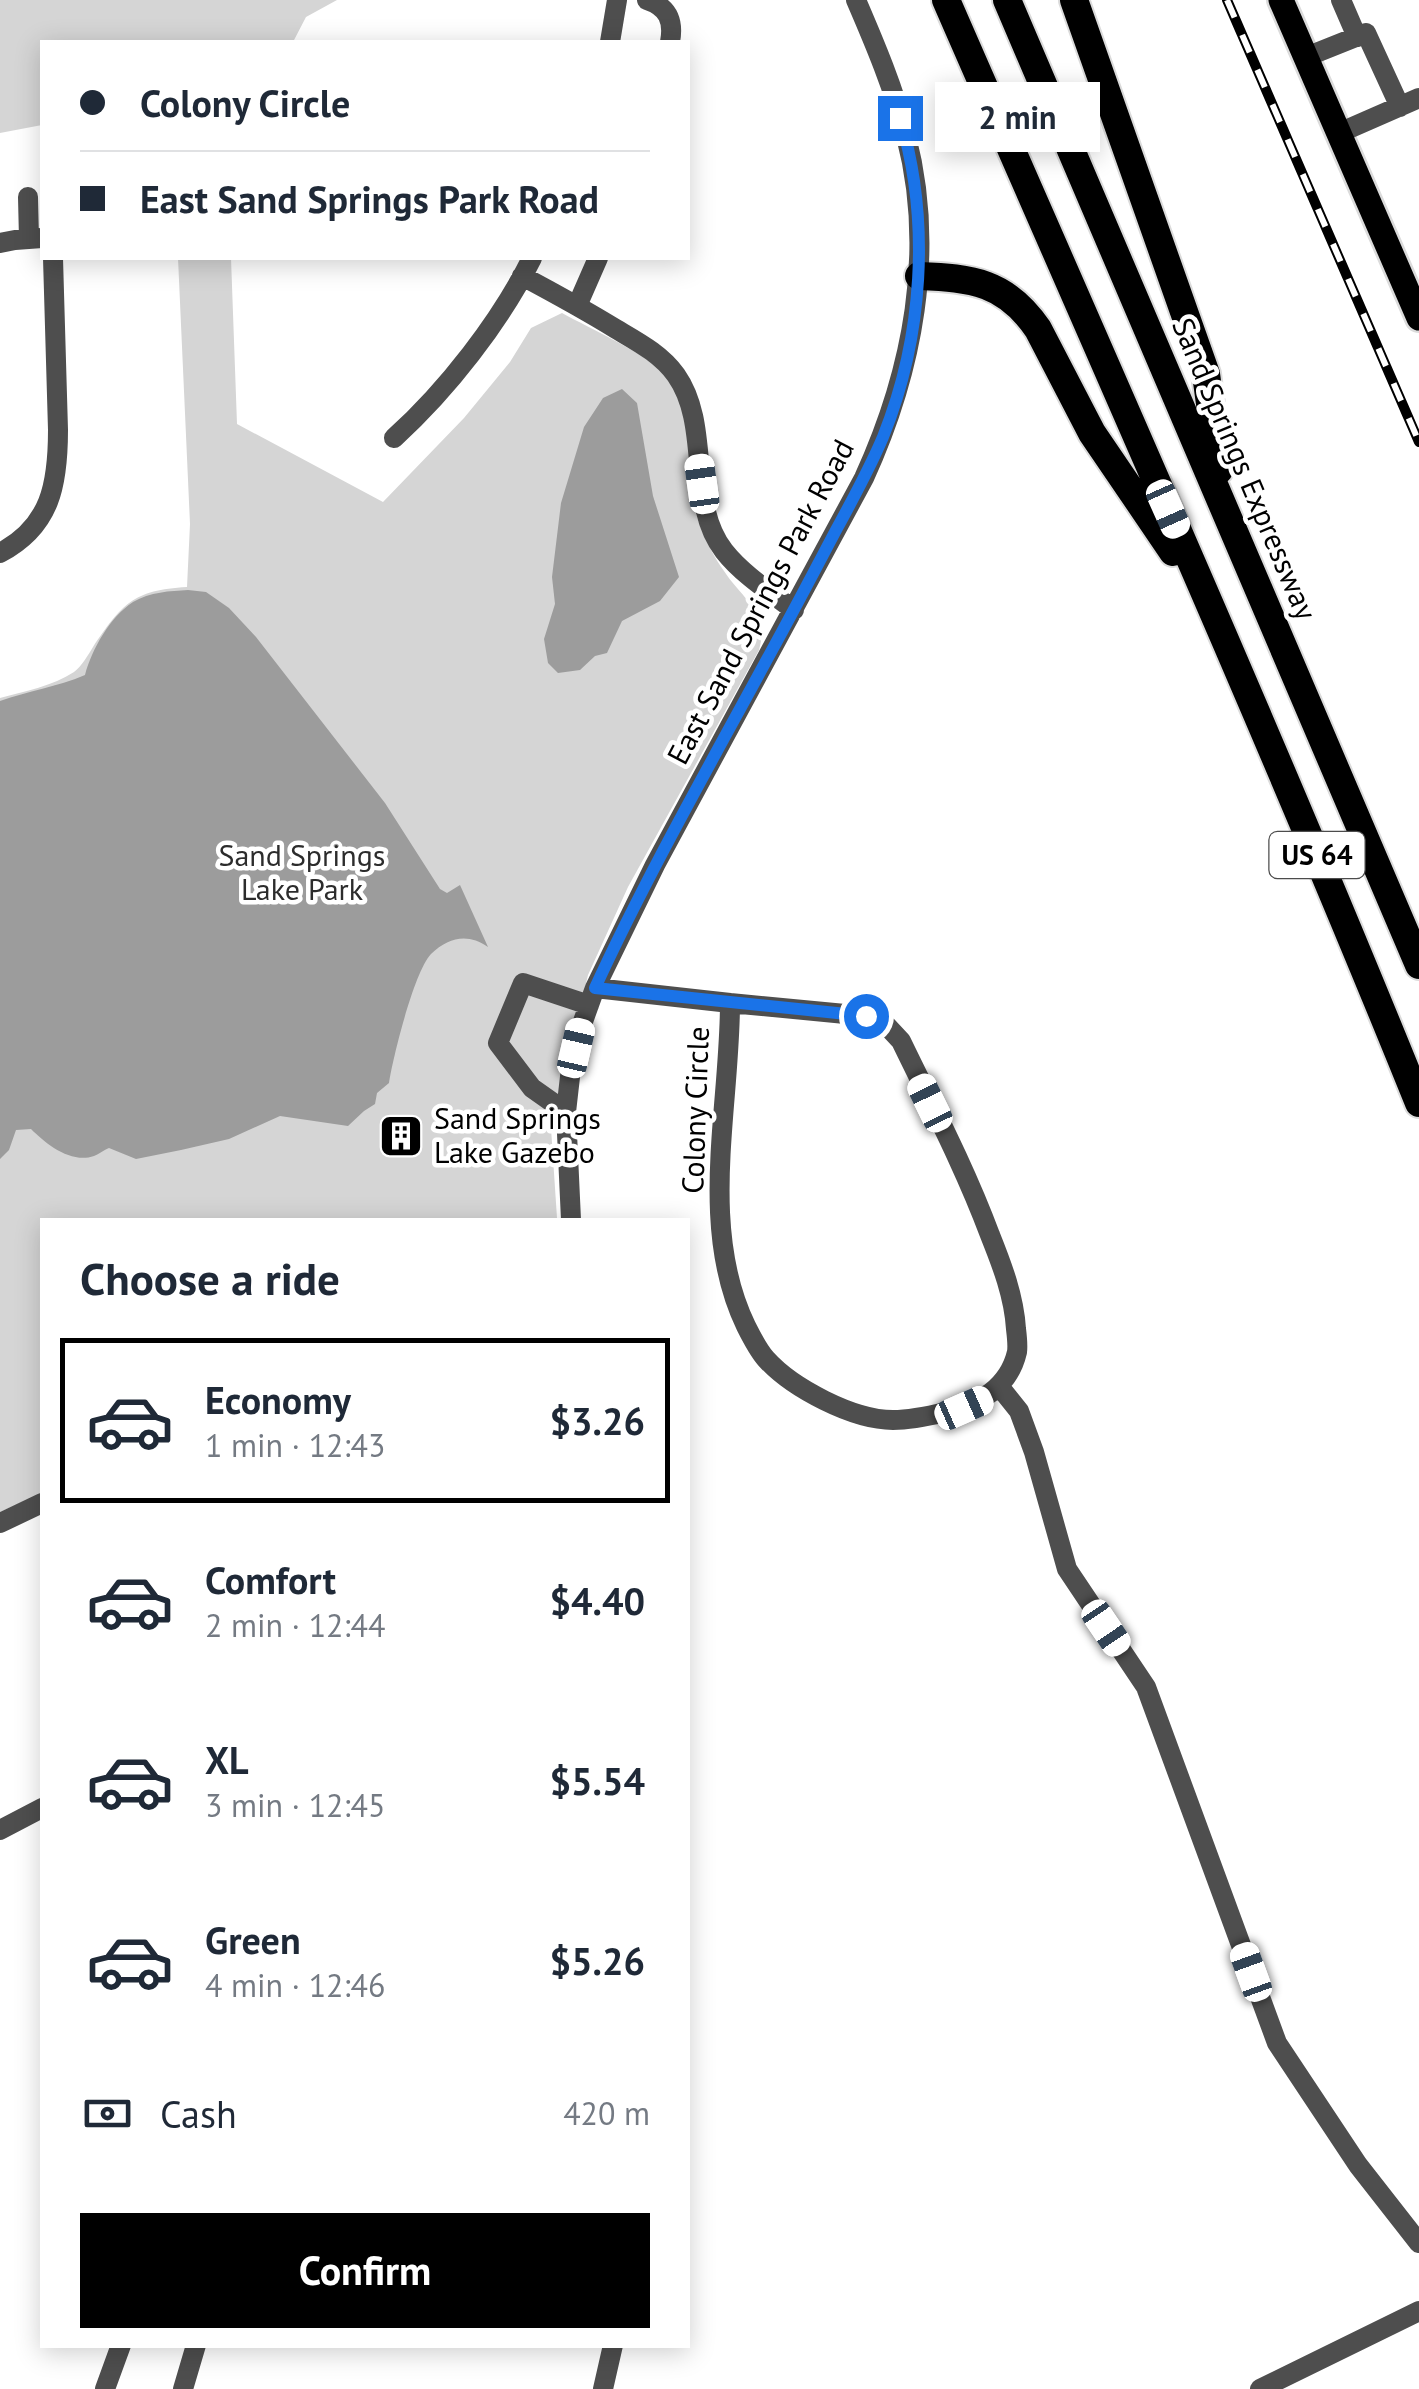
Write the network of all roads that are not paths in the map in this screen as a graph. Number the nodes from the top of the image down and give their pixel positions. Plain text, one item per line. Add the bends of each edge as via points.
1 (617, 0) edge
2 (647, 0) edge
3 (856, 0) edge
4 (946, 0) edge
5 (1006, 0) edge
6 (1074, 0) edge
7 (1281, 0) edge
8 (1342, 0) edge
9 (1357, 37) junction
10 (610, 40) edge
11 (670, 40) edge
12 (1306, 57) junction
13 (1410, 102) edge
14 (1339, 133) junction
15 (28, 197) dead end
16 (36, 239) edge
17 (0, 243) edge
18 (52, 260) edge
19 (597, 260) edge
20 (527, 267) edge
21 (919, 276) junction
22 (577, 306) junction
23 (1419, 318) edge
24 (394, 438) dead end
25 (1224, 503) junction
26 (0, 553) edge
27 (1212, 609) junction
28 (794, 610) junction
29 (1419, 965) edge
30 (592, 996) junction
31 (730, 1002) junction
32 (1419, 1103) edge
33 (566, 1112) junction
34 (571, 1218) edge
35 (999, 1386) junction
36 (40, 1504) edge
37 (0, 1523) edge
38 (40, 1809) edge
39 (0, 1830) edge
40 (1419, 2243) edge
41 (1419, 2311) edge
42 (120, 2348) edge
43 (195, 2348) edge
44 (612, 2348) edge
45 (105, 2389) edge
46 (183, 2389) edge
47 (603, 2389) edge
48 (1260, 2389) edge

1 - 10 street
2 - 11 street via 670,16
3 - 21 street, East Sand Springs Park Road via 907,140
4 - 27 highway, US 64
5 - 25 highway, Sand Springs Expressway / US 64
6 - 25 highway via 1206,374
7 - 12 main road
8 - 9 street
9 - 12 street
9 - 13 street via 1366,34
12 - 14 main road
13 - 14 street
14 - 23 main road
15 - 16 street
16 - 17 street
18 - 26 street via 55,483 31,532
19 - 22 street
20 - 22 street
20 - 24 street via 460,366
21 - 27 highway via 989,286 1028,314 1092,433
21 - 28 street, East Sand Springs Park Road via 912,334 883,436
22 - 28 street via 656,353 677,376 692,410 708,520 723,550
25 - 29 highway, Sand Springs Expressway / US 64
27 - 32 highway, US 64
28 - 30 street, East Sand Springs Park Road
30 - 31 street, Colony Circle
30 - 33 street, East Sand Springs Park Road
30 - 33 street, Colony Circle via 523,983 498,1043 532,1088
31 - 35 street, Colony Circle via 866,1016 901,1042 976,1195 1007,1281 1018,1350
31 - 35 street, Colony Circle via 721,1219 734,1295 764,1357 802,1388 864,1416 892,1420 964,1408
33 - 34 street, East Sand Springs Park Road
35 - 40 street via 1019,1411 1066,1569 1146,1687 1277,2043
36 - 37 street
38 - 39 street
41 - 48 street
42 - 45 street
43 - 46 street
44 - 47 street

